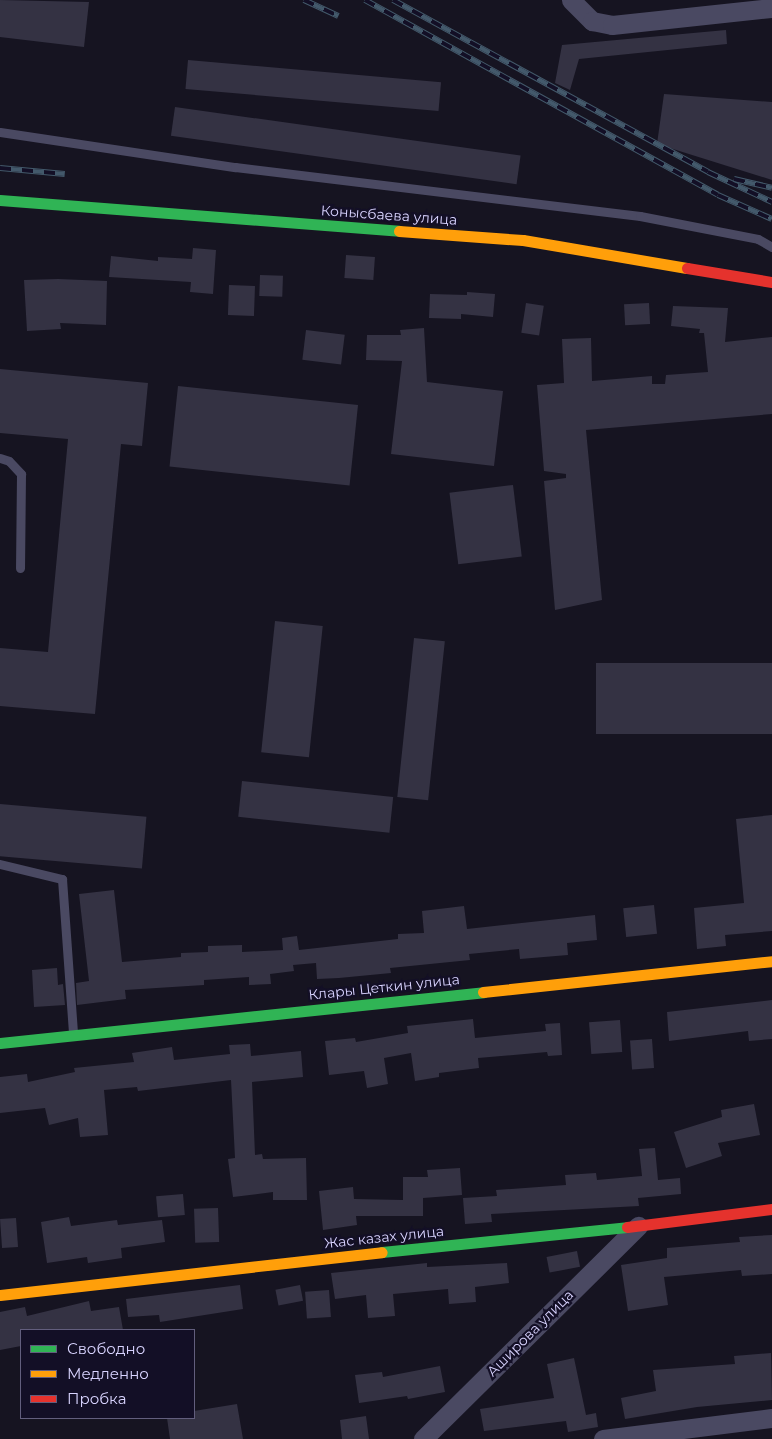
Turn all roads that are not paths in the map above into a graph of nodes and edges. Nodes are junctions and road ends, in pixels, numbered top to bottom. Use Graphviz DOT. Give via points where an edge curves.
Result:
graph roads {
  1 [pos="571,0"];
  2 [pos="772,8"];
  3 [pos="0,132"];
  4 [pos="0,200"];
  5 [pos="772,247"];
  6 [pos="772,282"];
  7 [pos="0,458"];
  8 [pos="20,568"];
  9 [pos="0,864"];
  10 [pos="772,961"];
  11 [pos="73,1035"];
  12 [pos="0,1043"];
  13 [pos="772,1209"];
  14 [pos="638,1226"];
  15 [pos="0,1295"];
  16 [pos="772,1418"];
  17 [pos="423,1439"];
  18 [pos="603,1439"];
  1 -- 2 [label="street" via="592,21 612,25"];
  3 -- 5 [label="lane" via="235,167 640,216 758,239"];
  4 -- 6 [label="street, Конысбаева улица" via="524,240"];
  7 -- 8 [label="lane" via="9,461 21,474"];
  9 -- 11 [label="lane" via="62,879"];
  10 -- 11 [label="street, Клары Цеткин улица"];
  11 -- 12 [label="street, Клары Цеткин улица"];
  13 -- 14 [label="street, Жас казах улица"];
  14 -- 15 [label="street, Жас казах улица" via="121,1279"];
  14 -- 17 [label="street, Аширова улица"];
  16 -- 18 [label="street"];
}
